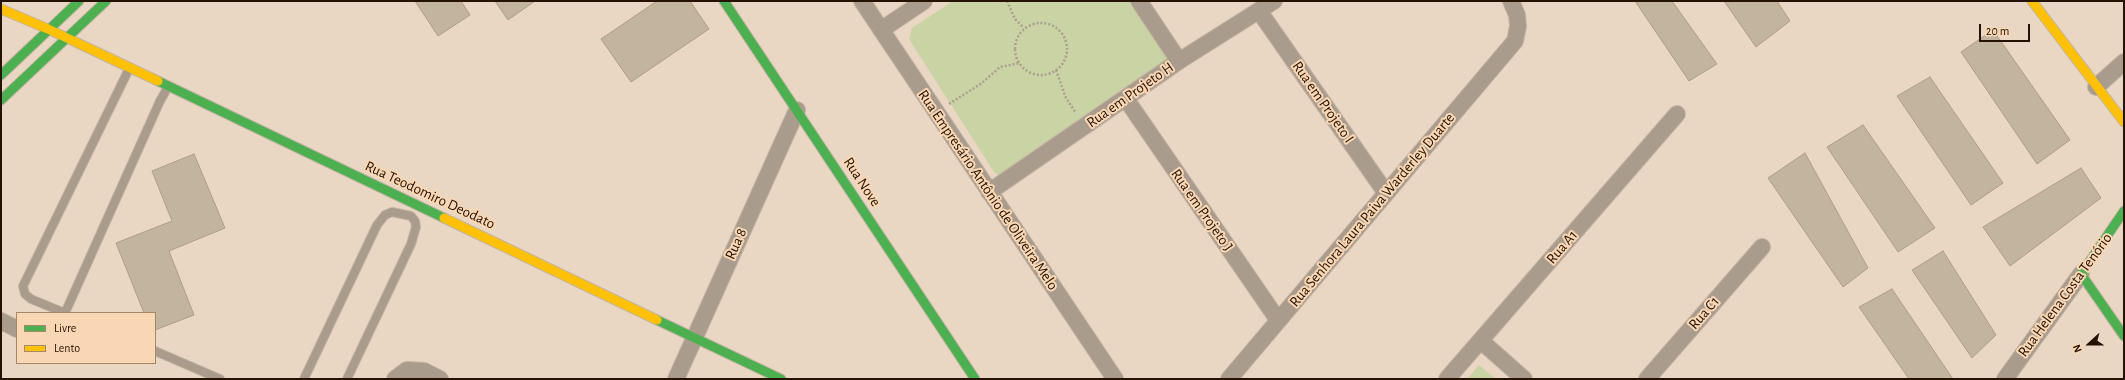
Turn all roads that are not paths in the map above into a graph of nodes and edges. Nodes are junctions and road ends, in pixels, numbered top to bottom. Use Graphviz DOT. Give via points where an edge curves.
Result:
graph roads {
  1 [pos="79,1"];
  2 [pos="106,1"];
  3 [pos="724,1"];
  4 [pos="862,1"];
  5 [pos="924,1"];
  6 [pos="1139,1"];
  7 [pos="1274,1"];
  8 [pos="1511,1"];
  9 [pos="2032,1"];
  10 [pos="1,9"];
  11 [pos="1259,11"];
  12 [pos="48,30"];
  13 [pos="881,30"];
  14 [pos="66,38"];
  15 [pos="1179,61"];
  16 [pos="2124,62"];
  17 [pos="130,68"];
  18 [pos="1,75"];
  19 [pos="168,87"];
  20 [pos="2096,87"];
  21 [pos="1126,99"];
  22 [pos="1,100"];
  23 [pos="797,110"];
  24 [pos="1677,114"];
  25 [pos="2124,122"];
  26 [pos="989,192"];
  27 [pos="1386,193"];
  28 [pos="2124,211"];
  29 [pos="1762,247"];
  30 [pos="2081,274"];
  31 [pos="63,312"];
  32 [pos="65,312"];
  33 [pos="1278,320"];
  34 [pos="1,321"];
  35 [pos="16,328"];
  36 [pos="2124,336"];
  37 [pos="694,337"];
  38 [pos="1481,341"];
  39 [pos="156,351"];
  40 [pos="220,379"];
  41 [pos="304,379"];
  42 [pos="346,379"];
  43 [pos="396,379"];
  44 [pos="440,379"];
  45 [pos="676,379"];
  46 [pos="781,379"];
  47 [pos="975,379"];
  48 [pos="1115,379"];
  49 [pos="1229,379"];
  50 [pos="1447,379"];
  51 [pos="1524,379"];
  52 [pos="1646,379"];
  53 [pos="2005,379"];
  1 -- 12 [label="street"];
  2 -- 14 [label="street"];
  3 -- 23 [label="street, Rua Nove"];
  4 -- 13 [label="street, Rua Empresário Antônio de Oliveira Melo"];
  5 -- 13 [label="street"];
  6 -- 15 [label="street"];
  7 -- 11 [label="street, Rua em Projeto H"];
  8 -- 27 [label="street, Rua Senhora Laura Paiva Warderley Duarte" via="1517,14 1515,41"];
  9 -- 20 [label="street"];
  10 -- 12 [label="street, Rua Teodomiro Deodato"];
  11 -- 15 [label="street, Rua em Projeto H"];
  11 -- 27 [label="street, Rua em Projeto I"];
  12 -- 14 [label="street, Rua Teodomiro Deodato"];
  12 -- 18 [label="street"];
  13 -- 26 [label="street, Rua Empresário Antônio de Oliveira Melo"];
  14 -- 17 [label="street, Rua Teodomiro Deodato"];
  14 -- 22 [label="street"];
  15 -- 21 [label="street, Rua em Projeto H"];
  16 -- 20 [label="street"];
  17 -- 19 [label="street, Rua Teodomiro Deodato"];
  17 -- 31 [label="lane" via="23,286 24,294 31,299"];
  19 -- 32 [label="lane"];
  19 -- 37 [label="street, Rua Teodomiro Deodato"];
  20 -- 25 [label="street"];
  21 -- 26 [label="street, Rua em Projeto H"];
  21 -- 33 [label="street, Rua em Projeto J"];
  23 -- 37 [label="street, Rua 8"];
  23 -- 47 [label="street, Rua Nove"];
  24 -- 38 [label="street, Rua A1"];
  26 -- 48 [label="street, Rua Empresário Antônio de Oliveira Melo"];
  27 -- 33 [label="street, Rua Senhora Laura Paiva Warderley Duarte"];
  28 -- 30 [label="street, Rua Helena Costa Tenório"];
  29 -- 52 [label="street, Rua C1"];
  30 -- 36 [label="street"];
  30 -- 53 [label="street, Rua Helena Costa Tenório"];
  33 -- 49 [label="street, Rua Senhora Laura Paiva Warderley Duarte"];
  34 -- 35 [label="street"];
  37 -- 45 [label="street, Rua 8"];
  37 -- 46 [label="street, Rua Teodomiro Deodato"];
  38 -- 50 [label="street, Rua A1"];
  38 -- 51 [label="street"];
  39 -- 40 [label="lane"];
  41 -- 42 [label="lane" via="377,225 385,215 392,212 411,216 416,227 411,244"];
  43 -- 44 [label="street" via="407,370 424,371"];
}
